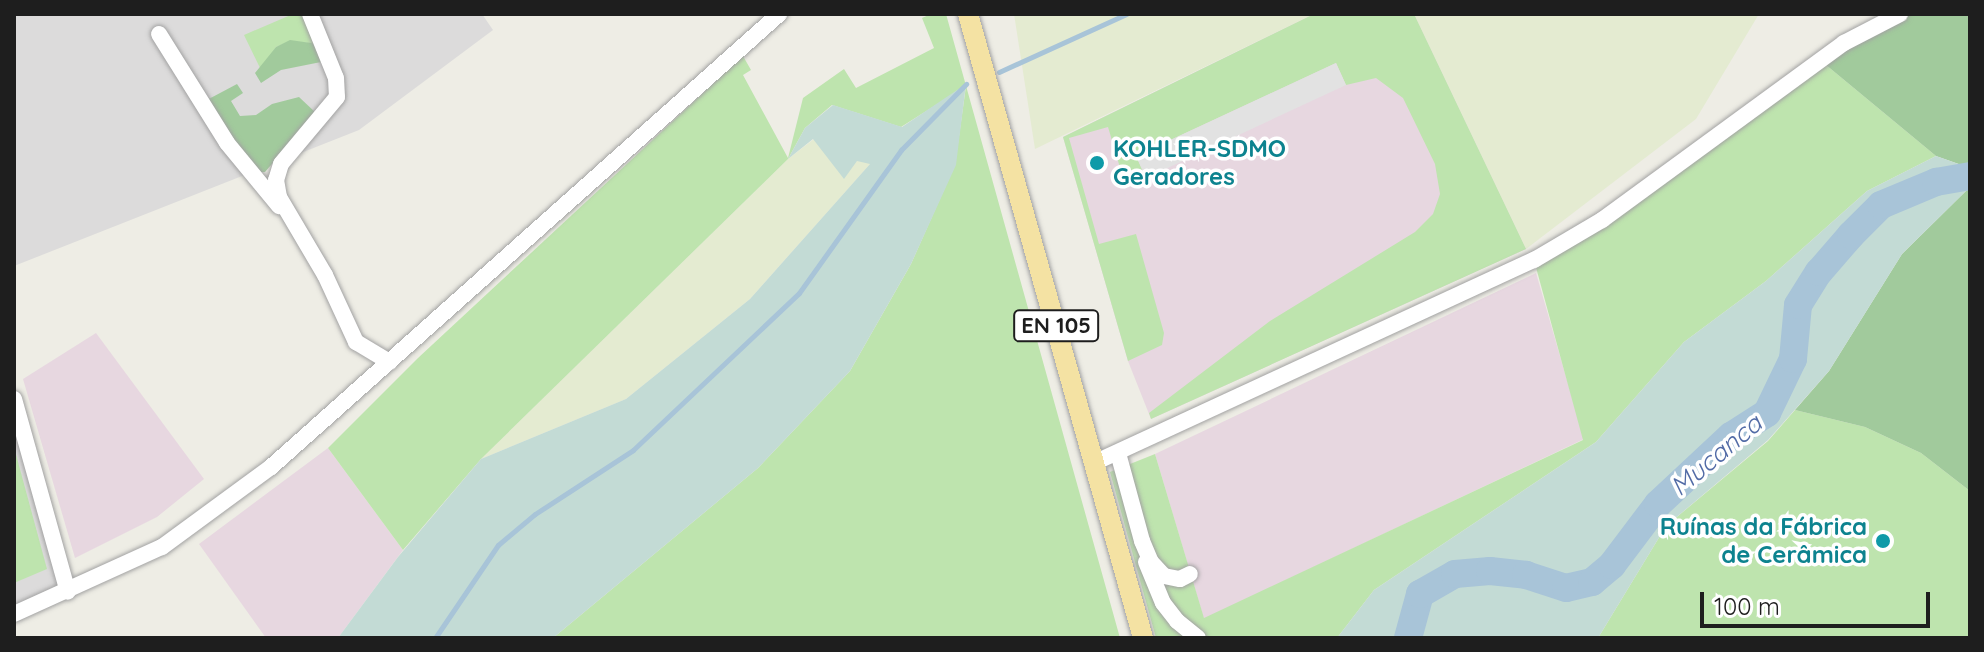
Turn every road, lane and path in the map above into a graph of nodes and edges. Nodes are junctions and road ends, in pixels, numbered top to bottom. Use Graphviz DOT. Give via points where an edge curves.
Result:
graph roads {
  1 [pos="310,14"];
  2 [pos="779,14"];
  3 [pos="968,14"];
  4 [pos="1900,14"];
  5 [pos="159,34"];
  6 [pos="290,218"];
  7 [pos="389,362"];
  8 [pos="14,399"];
  9 [pos="1118,453"];
  10 [pos="1094,463"];
  11 [pos="1142,541"];
  12 [pos="1190,574"];
  13 [pos="68,592"];
  14 [pos="14,614"];
  15 [pos="1143,638"];
  16 [pos="1198,638"];
  1 -- 6 [label="street" via="338,88 325,115 281,164 276,180"];
  2 -- 7 [label="street"];
  3 -- 10 [label="main road, EN 105"];
  4 -- 9 [label="street" via="1844,43 1602,220 1534,260"];
  5 -- 6 [label="street" via="227,143"];
  6 -- 7 [label="street" via="325,275 356,342"];
  7 -- 13 [label="street" via="271,467 162,547"];
  8 -- 13 [label="street"];
  9 -- 10 [label="street"];
  9 -- 11 [label="street"];
  10 -- 15 [label="main road, EN 105"];
  11 -- 12 [label="street" via="1164,576 1180,579"];
  11 -- 16 [label="street" via="1163,603"];
  13 -- 14 [label="street"];
}
